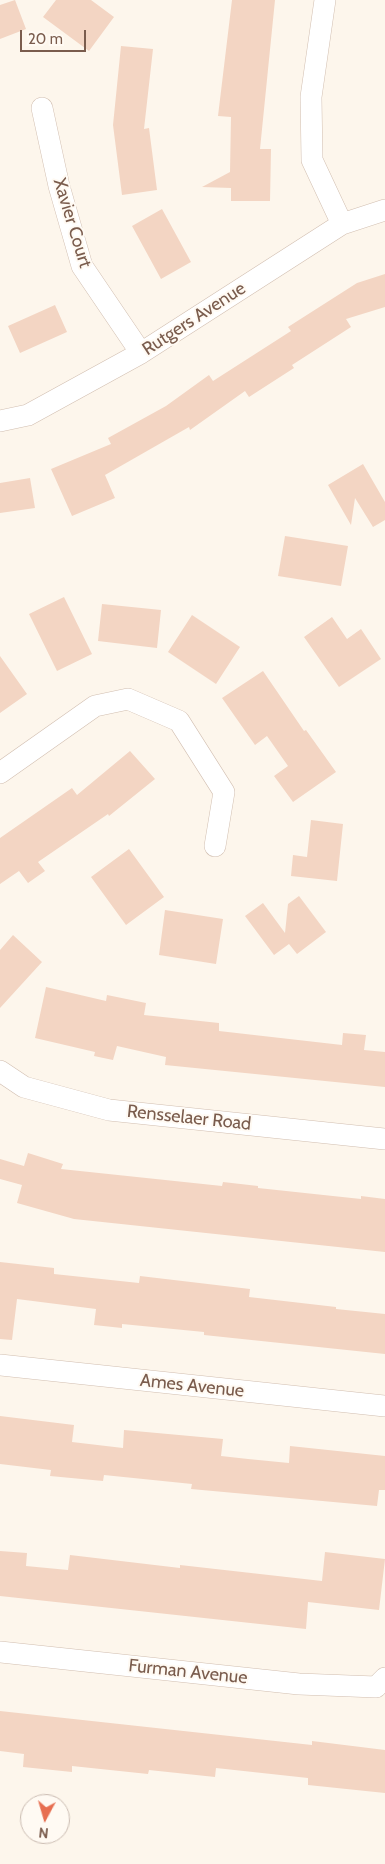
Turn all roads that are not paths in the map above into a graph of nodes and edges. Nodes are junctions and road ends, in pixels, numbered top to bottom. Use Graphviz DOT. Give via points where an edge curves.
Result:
graph roads {
  1 [pos="325,0"];
  2 [pos="42,108"];
  3 [pos="385,210"];
  4 [pos="342,224"];
  5 [pos="141,353"];
  6 [pos="0,421"];
  7 [pos="0,773"];
  8 [pos="215,846"];
  9 [pos="0,1071"];
  10 [pos="385,1138"];
  11 [pos="0,1365"];
  12 [pos="385,1406"];
  13 [pos="0,1652"];
  14 [pos="380,1682"];
  1 -- 4 [label="street" via="311,98 312,160"];
  2 -- 5 [label="street, Xavier Court" via="59,186 82,266"];
  3 -- 4 [label="street, Rutgers Avenue"];
  4 -- 5 [label="street, Rutgers Avenue"];
  5 -- 6 [label="street, Rutgers Avenue" via="28,415"];
  7 -- 8 [label="street" via="95,706 128,699 178,721 224,792"];
  9 -- 10 [label="street, Rensselaer Road" via="24,1087 109,1110"];
  11 -- 12 [label="street, Ames Avenue"];
  13 -- 14 [label="street, Furman Avenue" via="299,1684"];
}
